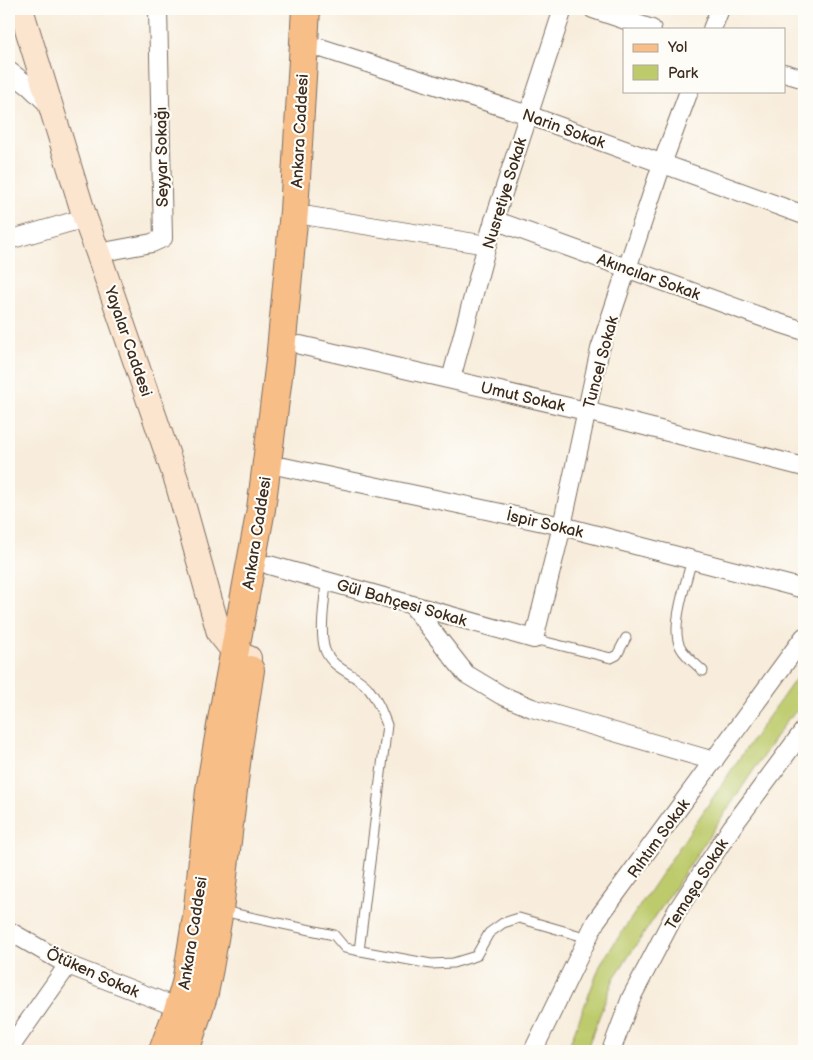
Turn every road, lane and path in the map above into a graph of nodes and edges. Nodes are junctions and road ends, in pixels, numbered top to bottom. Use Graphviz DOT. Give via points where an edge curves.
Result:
graph roads {
  1 [pos="21,9"];
  2 [pos="158,9"];
  3 [pos="306,9"];
  4 [pos="324,9"];
  5 [pos="563,9"];
  6 [pos="593,9"];
  7 [pos="720,9"];
  8 [pos="649,28"];
  9 [pos="712,28"];
  10 [pos="321,48"];
  11 [pos="9,71"];
  12 [pos="786,74"];
  13 [pos="804,79"];
  14 [pos="689,92"];
  15 [pos="51,107"];
  16 [pos="528,115"];
  17 [pos="662,164"];
  18 [pos="804,215"];
  19 [pos="309,216"];
  20 [pos="85,218"];
  21 [pos="494,220"];
  22 [pos="9,240"];
  23 [pos="487,245"];
  24 [pos="98,253"];
  25 [pos="628,269"];
  26 [pos="804,331"];
  27 [pos="300,344"];
  28 [pos="451,379"];
  29 [pos="586,410"];
  30 [pos="284,467"];
  31 [pos="804,467"];
  32 [pos="562,526"];
  33 [pos="692,559"];
  34 [pos="269,565"];
  35 [pos="326,581"];
  36 [pos="804,588"];
  37 [pos="412,605"];
  38 [pos="804,637"];
  39 [pos="626,638"];
  40 [pos="534,639"];
  41 [pos="244,656"];
  42 [pos="703,671"];
  43 [pos="804,730"];
  44 [pos="714,761"];
  45 [pos="219,910"];
  46 [pos="9,931"];
  47 [pos="588,938"];
  48 [pos="359,951"];
  49 [pos="68,965"];
  50 [pos="180,1008"];
  51 [pos="9,1049"];
  52 [pos="163,1051"];
  53 [pos="185,1051"];
  54 [pos="533,1051"];
  55 [pos="612,1051"];
  1 -- 15 [label="street, Yayalar Caddesi"];
  2 -- 24 [label="street, Seyyar Sokağı" via="163,238"];
  3 -- 41 [label="main road, Ankara Caddesi" via="294,211 280,361"];
  4 -- 10 [label="main road, Ankara Caddesi"];
  5 -- 16 [label="street, Nusretiye Sokak"];
  6 -- 8 [label="street"];
  7 -- 9 [label="street"];
  10 -- 16 [label="street, Narin Sokak"];
  10 -- 19 [label="main road, Ankara Caddesi"];
  11 -- 15 [label="street"];
  12 -- 13 [label="street"];
  14 -- 17 [label="street, Tuncel Sokak"];
  15 -- 20 [label="street, Yayalar Caddesi"];
  16 -- 17 [label="street, Narin Sokak"];
  16 -- 21 [label="street, Nusretiye Sokak"];
  17 -- 18 [label="street, Narin Sokak"];
  17 -- 25 [label="street, Tuncel Sokak"];
  19 -- 23 [label="street"];
  19 -- 27 [label="main road, Ankara Caddesi"];
  20 -- 22 [label="street"];
  20 -- 24 [label="street, Yayalar Caddesi"];
  21 -- 23 [label="street, Nusretiye Sokak"];
  21 -- 25 [label="street, Akıncılar Sokak"];
  23 -- 28 [label="street, Nusretiye Sokak"];
  24 -- 41 [label="street, Yayalar Caddesi" via="177,482 218,634"];
  25 -- 26 [label="street, Akıncılar Sokak"];
  25 -- 29 [label="street, Tuncel Sokak" via="600,349"];
  27 -- 28 [label="street, Umut Sokak"];
  27 -- 30 [label="main road, Ankara Caddesi"];
  28 -- 29 [label="street, Umut Sokak"];
  29 -- 31 [label="street, Umut Sokak"];
  29 -- 32 [label="street, Tuncel Sokak"];
  30 -- 32 [label="street, İspir Sokak"];
  30 -- 34 [label="main road, Ankara Caddesi"];
  32 -- 33 [label="street, İspir Sokak"];
  32 -- 40 [label="street, Tuncel Sokak"];
  33 -- 36 [label="street, İspir Sokak"];
  33 -- 42 [label="lane" via="676,634 681,649"];
  34 -- 35 [label="street, Gül Bahçesi Sokak"];
  34 -- 41 [label="main road, Ankara Caddesi"];
  35 -- 37 [label="street, Gül Bahçesi Sokak"];
  35 -- 48 [label="lane" via="322,627 326,650 337,667 367,686 387,725"];
  37 -- 40 [label="street, Gül Bahçesi Sokak"];
  37 -- 44 [label="street" via="466,674 501,695 532,708"];
  38 -- 44 [label="street, Rıhtım Sokak"];
  39 -- 40 [label="lane" via="617,655 611,658"];
  41 -- 45 [label="main road, Ankara Caddesi" via="238,746"];
  41 -- 50 [label="main road, Ankara Caddesi" via="223,714 210,790 197,918"];
  43 -- 55 [label="street, Temaşa Sokak" via="732,828 676,912 631,998"];
  44 -- 47 [label="street, Rıhtım Sokak" via="596,921"];
  45 -- 48 [label="lane" via="334,935 345,948"];
  45 -- 53 [label="main road, Ankara Caddesi" via="204,994"];
  46 -- 49 [label="street, Ötüken Sokak"];
  47 -- 48 [label="lane" via="519,918 503,923 489,933 476,956 453,963 431,964"];
  47 -- 54 [label="street, Rıhtım Sokak"];
  49 -- 50 [label="street, Ötüken Sokak"];
  49 -- 51 [label="street"];
  50 -- 52 [label="main road, Ankara Caddesi"];
}
